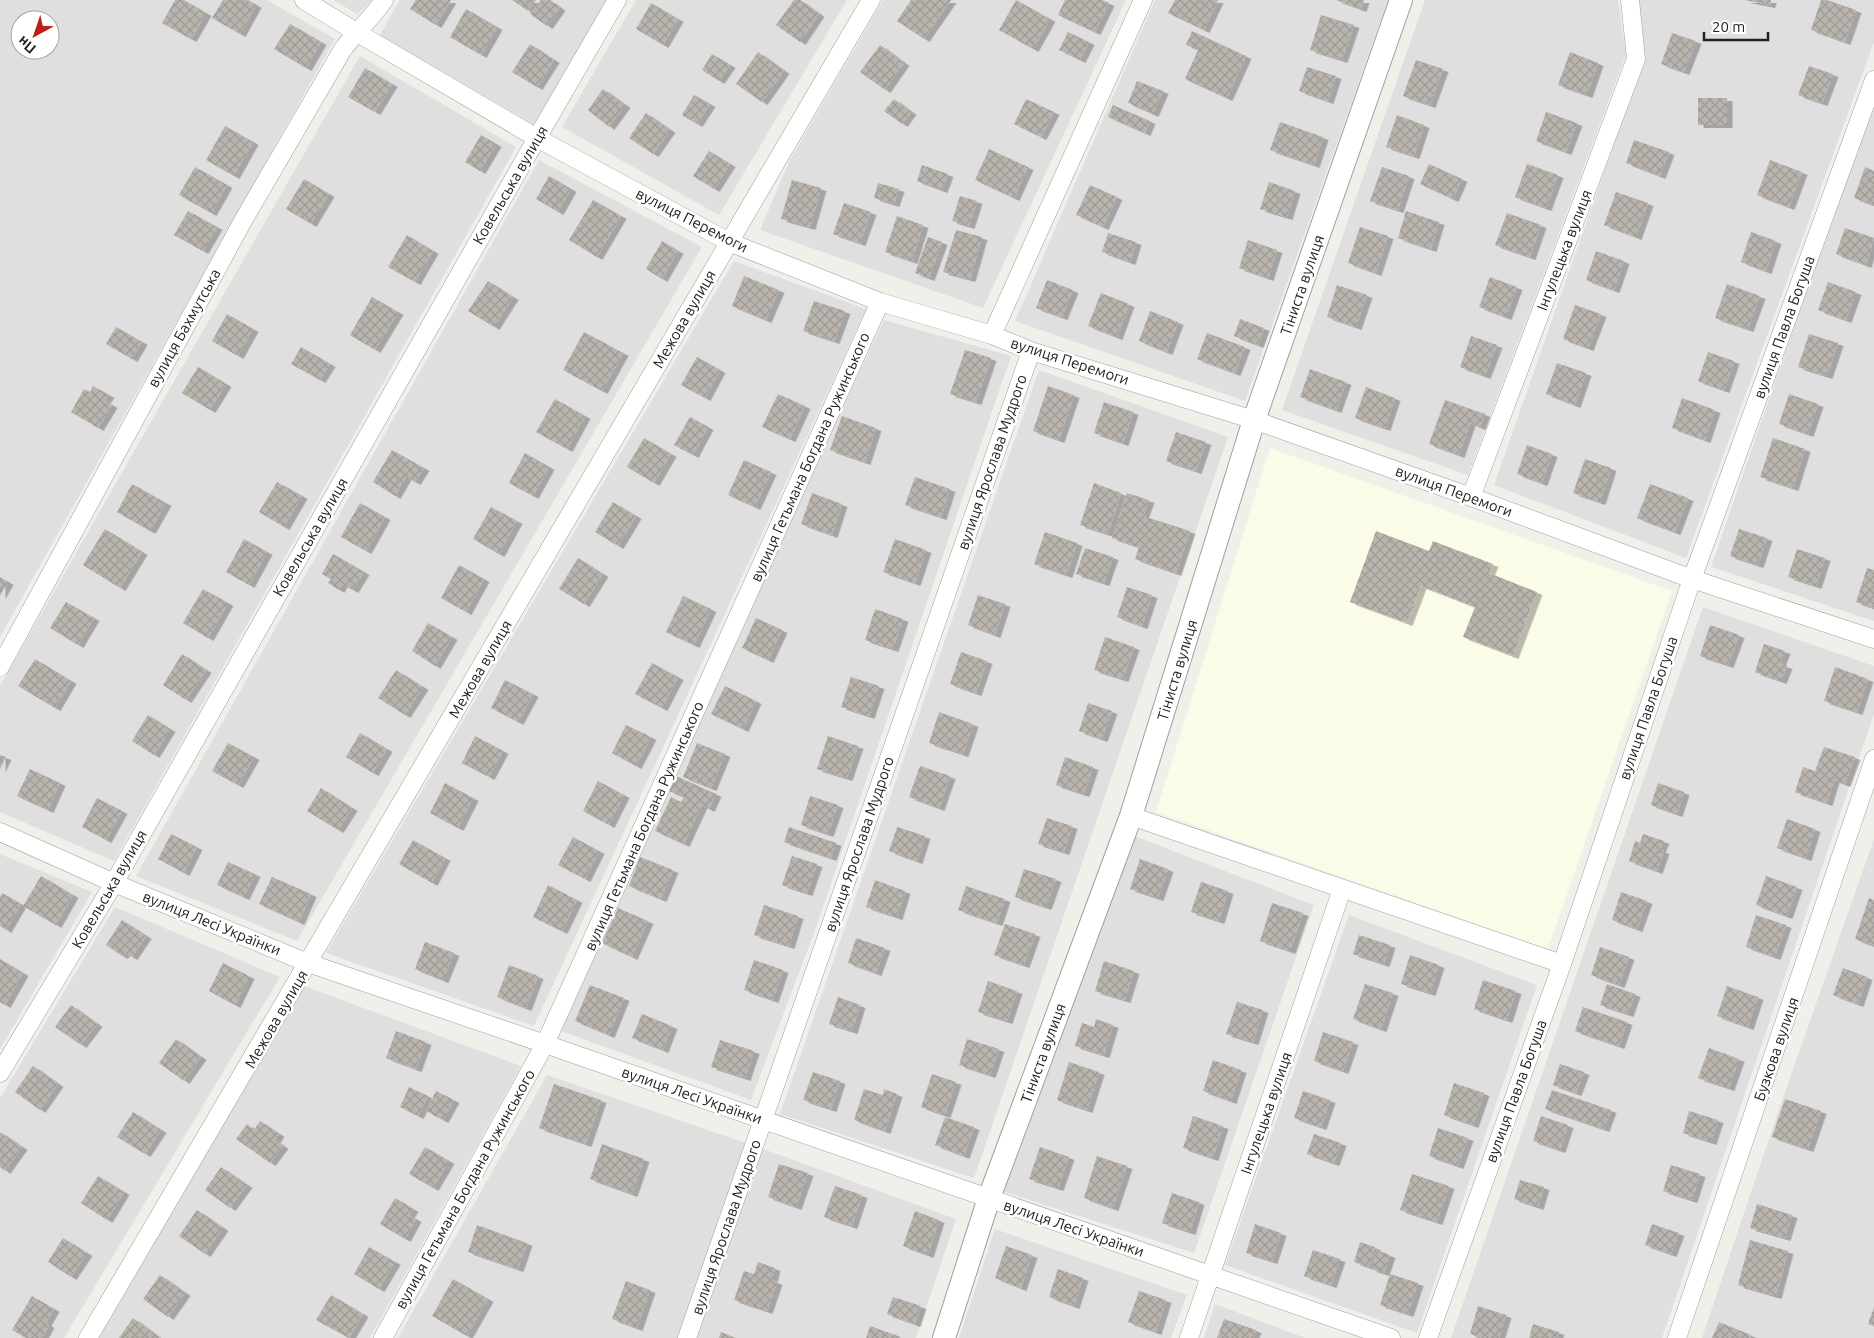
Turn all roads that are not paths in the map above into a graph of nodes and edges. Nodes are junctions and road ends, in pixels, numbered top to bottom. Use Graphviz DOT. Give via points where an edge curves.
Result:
graph roads {
  1 [pos="304,0"];
  2 [pos="384,0"];
  3 [pos="617,0"];
  4 [pos="871,0"];
  5 [pos="1143,0"];
  6 [pos="1401,0"];
  7 [pos="1630,0"];
  8 [pos="356,32"];
  9 [pos="1874,80"];
  10 [pos="537,138"];
  11 [pos="729,242"];
  12 [pos="880,302"];
  13 [pos="992,334"];
  14 [pos="1031,350"];
  15 [pos="1254,420"];
  16 [pos="1471,497"];
  17 [pos="1692,579"];
  18 [pos="1874,639"];
  19 [pos="0,666"];
  20 [pos="1874,759"];
  21 [pos="1131,816"];
  22 [pos="0,832"];
  23 [pos="114,883"];
  24 [pos="1342,889"];
  25 [pos="308,963"];
  26 [pos="1562,964"];
  27 [pos="545,1044"];
  28 [pos="0,1073"];
  29 [pos="764,1120"];
  30 [pos="989,1198"];
  31 [pos="1211,1275"];
  32 [pos="88,1338"];
  33 [pos="383,1338"];
  34 [pos="687,1338"];
  35 [pos="944,1338"];
  36 [pos="1189,1338"];
  37 [pos="1392,1338"];
  38 [pos="1428,1338"];
  39 [pos="1678,1338"];
  1 -- 8 [label="street, вулиця Перемоги"];
  2 -- 8 [label="street, вулиця Бахмутська"];
  3 -- 10 [label="street, Ковельська вулиця"];
  4 -- 11 [label="street, Межова вулиця"];
  5 -- 13 [label="street"];
  6 -- 15 [label="street, Тіниста вулиця"];
  7 -- 16 [label="street, Інгулецька вулиця" via="1636,59"];
  8 -- 10 [label="street, вулиця Перемоги"];
  8 -- 19 [label="street, вулиця Бахмутська" via="343,48 244,219"];
  9 -- 17 [label="street, вулиця Павла Богуша"];
  10 -- 11 [label="street, вулиця Перемоги"];
  10 -- 23 [label="street, Ковельська вулиця"];
  11 -- 12 [label="street, вулиця Перемоги"];
  11 -- 25 [label="street, Межова вулиця"];
  12 -- 13 [label="street, вулиця Перемоги"];
  12 -- 27 [label="street, вулиця Гетьмана Богдана Ружинського"];
  13 -- 14 [label="street, вулиця Перемоги"];
  14 -- 15 [label="street, вулиця Перемоги"];
  14 -- 29 [label="street, вулиця Ярослава Мудрого"];
  15 -- 16 [label="street, вулиця Перемоги"];
  15 -- 21 [label="street, Тіниста вулиця"];
  16 -- 17 [label="street, вулиця Перемоги"];
  17 -- 18 [label="street, вулиця Перемоги"];
  17 -- 26 [label="street, вулиця Павла Богуша"];
  20 -- 39 [label="street, Бузкова вулиця"];
  21 -- 24 [label="street"];
  21 -- 30 [label="street, Тіниста вулиця"];
  22 -- 23 [label="street, вулиця Лесі Українки"];
  23 -- 25 [label="street, вулиця Лесі Українки"];
  23 -- 28 [label="street, Ковельська вулиця"];
  24 -- 26 [label="street"];
  24 -- 31 [label="street, Інгулецька вулиця"];
  25 -- 27 [label="street, вулиця Лесі Українки"];
  25 -- 32 [label="street, Межова вулиця"];
  26 -- 38 [label="street, вулиця Павла Богуша"];
  27 -- 29 [label="street, вулиця Лесі Українки"];
  27 -- 33 [label="street, вулиця Гетьмана Богдана Ружинського"];
  29 -- 30 [label="street, вулиця Лесі Українки"];
  29 -- 34 [label="street, вулиця Ярослава Мудрого"];
  30 -- 31 [label="street, вулиця Лесі Українки"];
  30 -- 35 [label="street, Тіниста вулиця"];
  31 -- 36 [label="street, Інгулецька вулиця"];
  31 -- 37 [label="street, вулиця Лесі Українки"];
}
